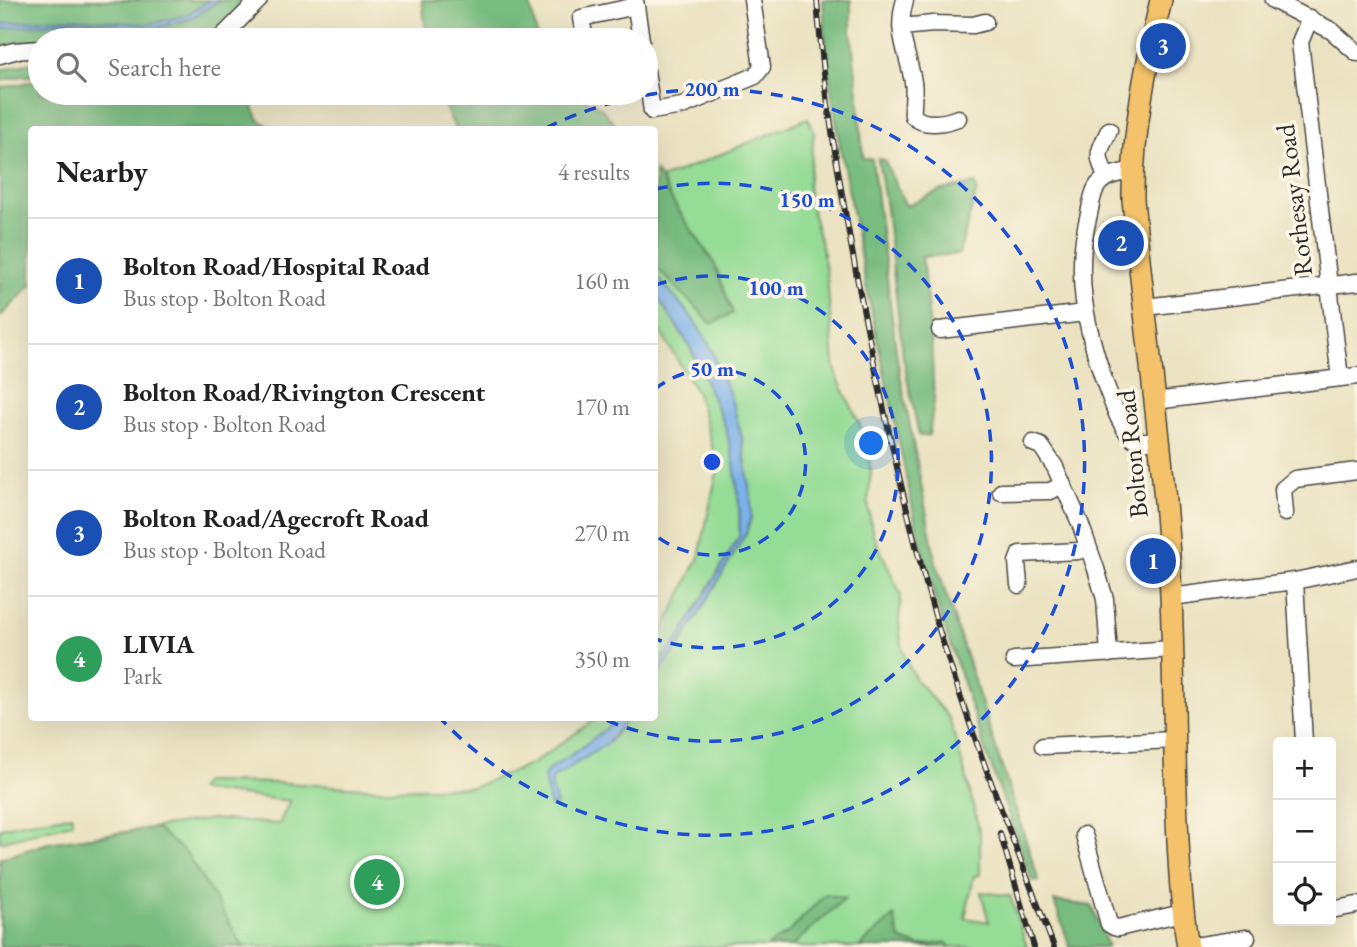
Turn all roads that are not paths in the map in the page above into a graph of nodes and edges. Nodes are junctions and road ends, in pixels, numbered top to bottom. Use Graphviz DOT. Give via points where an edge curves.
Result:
graph roads {
  1 [pos="259,0"];
  2 [pos="752,0"];
  3 [pos="905,0"];
  4 [pos="1161,0"];
  5 [pos="1273,0"];
  6 [pos="635,3"];
  7 [pos="1310,18"];
  8 [pos="901,27"];
  9 [pos="231,28"];
  10 [pos="583,28"];
  11 [pos="639,28"];
  12 [pos="979,29"];
  13 [pos="28,50"];
  14 [pos="1357,53"];
  15 [pos="0,55"];
  16 [pos="651,105"];
  17 [pos="958,118"];
  18 [pos="1109,130"];
  19 [pos="1133,170"];
  20 [pos="1106,177"];
  21 [pos="1357,282"];
  22 [pos="1329,285"];
  23 [pos="1145,307"];
  24 [pos="1085,313"];
  25 [pos="940,330"];
  26 [pos="1349,377"];
  27 [pos="1155,401"];
  28 [pos="1159,440"];
  29 [pos="1033,443"];
  30 [pos="1357,471"];
  31 [pos="1063,485"];
  32 [pos="1001,492"];
  33 [pos="1284,513"];
  34 [pos="1088,548"];
  35 [pos="1357,568"];
  36 [pos="1295,581"];
  37 [pos="1019,585"];
  38 [pos="1171,597"];
  39 [pos="1172,649"];
  40 [pos="1109,654"];
  41 [pos="1014,660"];
  42 [pos="1304,737"];
  43 [pos="1174,740"];
  44 [pos="1044,746"];
  45 [pos="1084,835"];
  46 [pos="1357,905"];
  47 [pos="1336,909"];
  48 [pos="1182,912"];
  49 [pos="1247,938"];
  50 [pos="1188,947"];
  1 -- 9 [label="street"];
  2 -- 16 [label="street" via="762,67 755,76 682,106 652,111"];
  3 -- 8 [label="street"];
  4 -- 19 [label="main road, Bolton Road" via="1141,94"];
  5 -- 7 [label="street"];
  6 -- 10 [label="street" via="581,18"];
  6 -- 11 [label="street"];
  7 -- 14 [label="street"];
  7 -- 22 [label="street, Rothesay Road" via="1300,42"];
  8 -- 12 [label="street" via="933,23"];
  8 -- 17 [label="street" via="914,84 913,116 938,123"];
  13 -- 15 [label="street"];
  18 -- 20 [label="street" via="1099,155"];
  19 -- 20 [label="street"];
  19 -- 23 [label="main road, Bolton Road"];
  20 -- 24 [label="street" via="1096,187 1085,229"];
  21 -- 22 [label="street"];
  22 -- 23 [label="street"];
  22 -- 26 [label="street, Rothesay Road"];
  23 -- 27 [label="main road, Bolton Road"];
  24 -- 25 [label="street"];
  24 -- 28 [label="street" via="1114,409 1133,438"];
  26 -- 27 [label="street"];
  27 -- 28 [label="main road, Bolton Road"];
  28 -- 38 [label="main road, Bolton Road"];
  29 -- 31 [label="street" via="1041,446"];
  30 -- 33 [label="street" via="1295,479 1283,489"];
  31 -- 32 [label="street" via="1050,491"];
  31 -- 34 [label="street"];
  34 -- 37 [label="street" via="1020,554"];
  34 -- 40 [label="street" via="1105,599"];
  35 -- 36 [label="street"];
  36 -- 38 [label="street"];
  36 -- 42 [label="street"];
  38 -- 39 [label="main road, Bolton Road"];
  39 -- 40 [label="street"];
  39 -- 43 [label="main road, Bolton Road"];
  40 -- 41 [label="street"];
  43 -- 44 [label="street"];
  43 -- 48 [label="main road, Bolton Road"];
  45 -- 48 [label="street" via="1109,924 1114,928"];
  46 -- 47 [label="street"];
  48 -- 50 [label="main road, Bolton Road"];
  49 -- 50 [label="street"];
}
